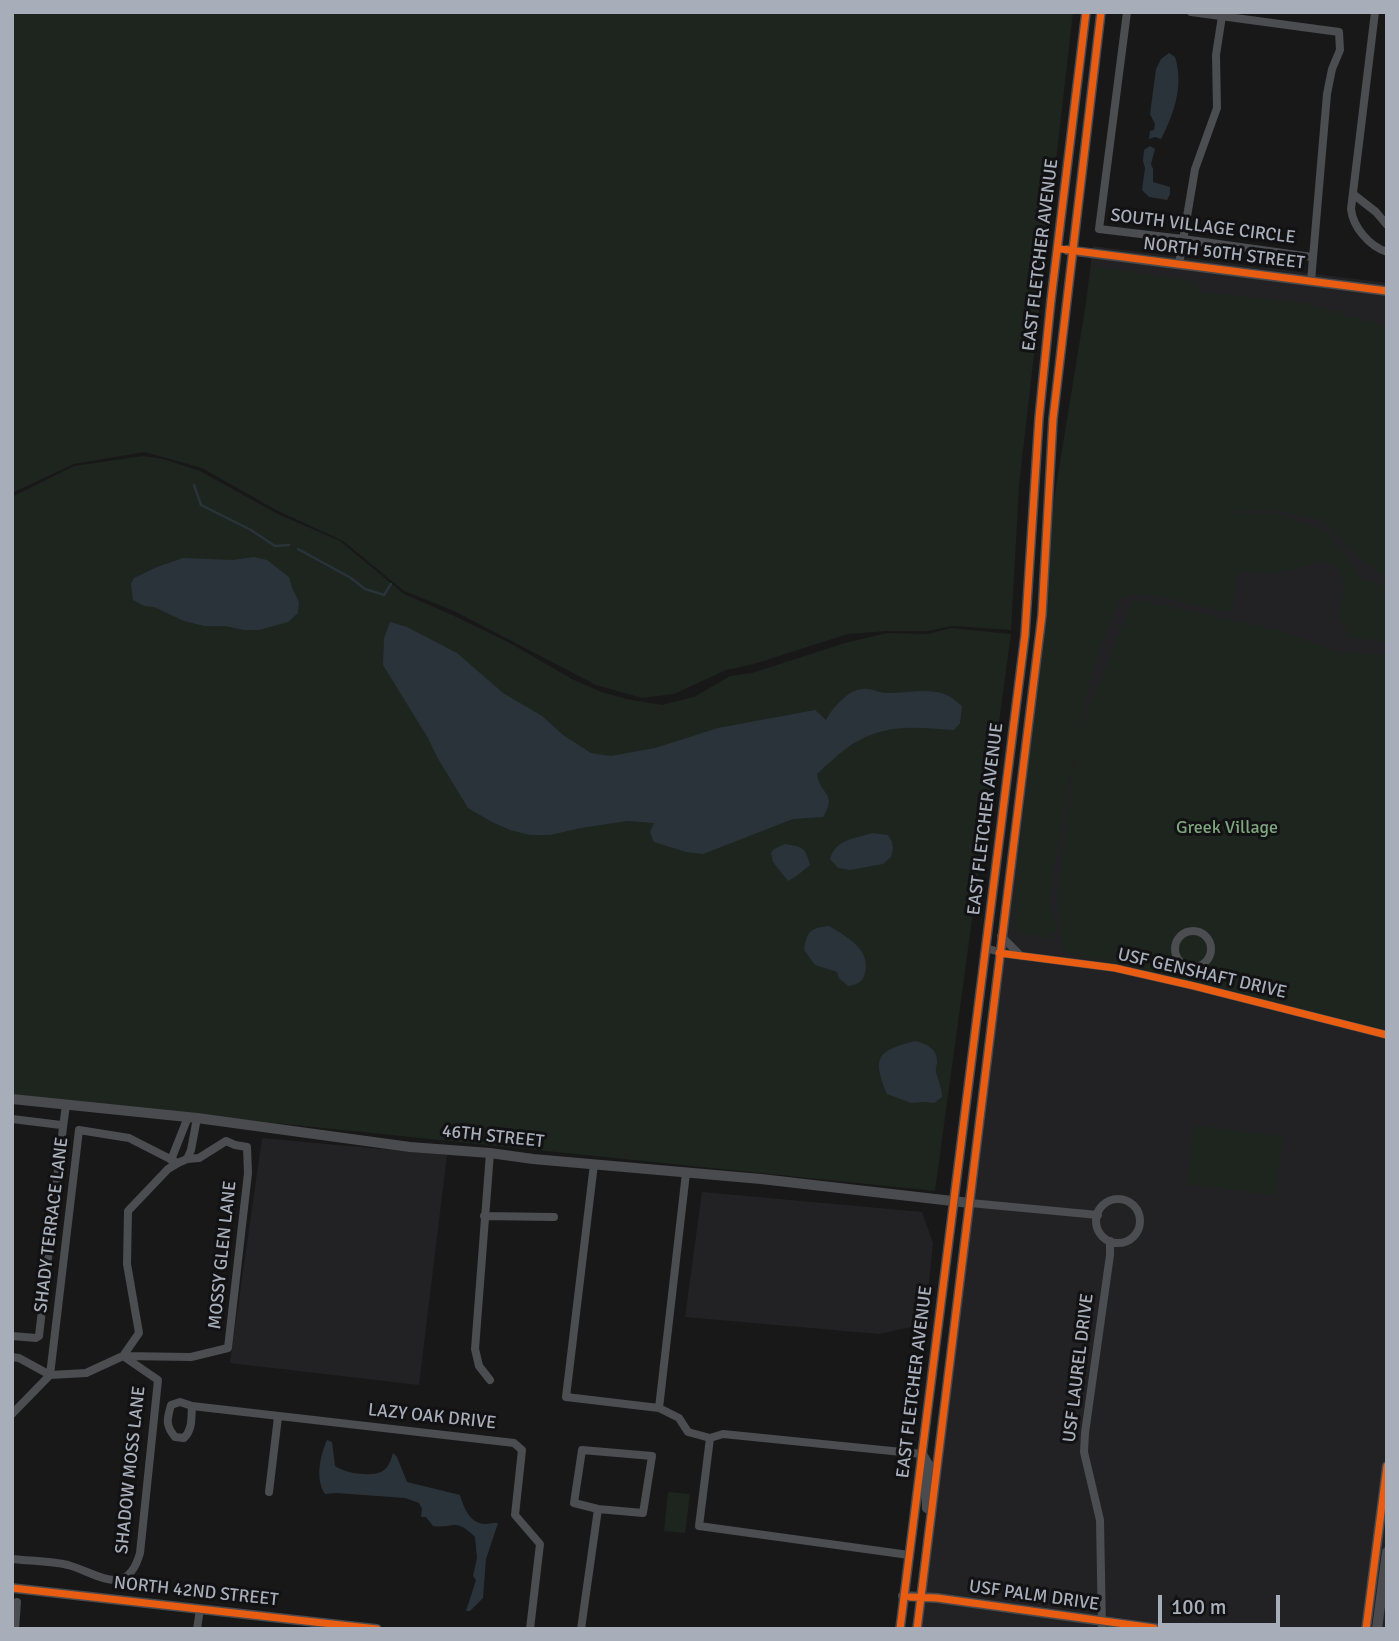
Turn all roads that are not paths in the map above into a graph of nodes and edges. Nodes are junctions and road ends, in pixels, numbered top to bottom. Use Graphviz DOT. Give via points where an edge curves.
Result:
graph roads {
  1 [pos="1086,12"];
  2 [pos="1101,12"];
  3 [pos="1127,12"];
  4 [pos="1191,12"];
  5 [pos="1375,12"];
  6 [pos="1222,16"];
  7 [pos="1353,194"];
  8 [pos="1387,225"];
  9 [pos="1183,239"];
  10 [pos="1057,249"];
  11 [pos="1073,251"];
  12 [pos="1387,252"];
  13 [pos="1312,257"];
  14 [pos="1179,264"];
  15 [pos="1311,281"];
  16 [pos="1387,290"];
  17 [pos="1001,936"];
  18 [pos="985,948"];
  19 [pos="1003,954"];
  20 [pos="1021,956"];
  21 [pos="1190,967"];
  22 [pos="1187,984"];
  23 [pos="1387,1035"];
  24 [pos="12,1099"];
  25 [pos="66,1105"];
  26 [pos="193,1118"];
  27 [pos="12,1119"];
  28 [pos="63,1127"];
  29 [pos="490,1153"];
  30 [pos="187,1159"];
  31 [pos="172,1160"];
  32 [pos="594,1164"];
  33 [pos="686,1172"];
  34 [pos="953,1201"];
  35 [pos="970,1203"];
  36 [pos="1098,1215"];
  37 [pos="484,1216"];
  38 [pos="554,1217"];
  39 [pos="1110,1241"];
  40 [pos="12,1336"];
  41 [pos="123,1356"];
  42 [pos="12,1357"];
  43 [pos="50,1375"];
  44 [pos="490,1380"];
  45 [pos="192,1406"];
  46 [pos="659,1408"];
  47 [pos="12,1414"];
  48 [pos="278,1417"];
  49 [pos="710,1438"];
  50 [pos="922,1454"];
  51 [pos="1387,1466"];
  52 [pos="270,1492"];
  53 [pos="598,1509"];
  54 [pos="930,1528"];
  55 [pos="1387,1552"];
  56 [pos="909,1555"];
  57 [pos="12,1559"];
  58 [pos="1385,1574"];
  59 [pos="12,1588"];
  60 [pos="903,1596"];
  61 [pos="921,1598"];
  62 [pos="18,1602"];
  63 [pos="200,1609"];
  64 [pos="1102,1625"];
  65 [pos="197,1627"];
  66 [pos="338,1627"];
  67 [pos="15,1629"];
  68 [pos="377,1629"];
  69 [pos="530,1629"];
  70 [pos="581,1629"];
  71 [pos="900,1629"];
  72 [pos="917,1629"];
  73 [pos="1160,1629"];
  74 [pos="1366,1629"];
  75 [pos="1377,1629"];
  1 -- 10 [label="main road, EAST FLETCHER AVENUE"];
  2 -- 11 [label="main road, EAST FLETCHER AVENUE"];
  3 -- 9 [label="street, SOUTH VILLAGE CIRCLE" via="1099,229"];
  4 -- 6 [label="street, SOUTH VILLAGE CIRCLE"];
  5 -- 7 [label="street"];
  6 -- 9 [label="street" via="1216,55 1217,108 1195,169"];
  6 -- 13 [label="street, SOUTH VILLAGE CIRCLE" via="1339,32 1340,50 1326,94"];
  7 -- 8 [label="street"];
  7 -- 12 [label="street" via="1352,217 1357,228"];
  9 -- 13 [label="street, SOUTH VILLAGE CIRCLE"];
  9 -- 14 [label="street"];
  10 -- 11 [label="main road, NORTH 50TH STREET"];
  10 -- 18 [label="main road, EAST FLETCHER AVENUE" via="1038,418 1025,635"];
  11 -- 14 [label="main road, NORTH 50TH STREET"];
  11 -- 17 [label="main road, EAST FLETCHER AVENUE" via="1053,419 1042,615"];
  13 -- 15 [label="street, SOUTH VILLAGE CIRCLE"];
  14 -- 15 [label="main road, NORTH 50TH STREET"];
  15 -- 16 [label="main road, NORTH 50TH STREET"];
  17 -- 19 [label="main road, EAST FLETCHER AVENUE"];
  17 -- 20 [label="street"];
  18 -- 19 [label="street, USF GENSHAFT DRIVE"];
  18 -- 34 [label="main road, EAST FLETCHER AVENUE"];
  19 -- 20 [label="street, USF GENSHAFT DRIVE"];
  19 -- 35 [label="main road, EAST FLETCHER AVENUE"];
  20 -- 22 [label="street, USF GENSHAFT DRIVE" via="1115,968"];
  21 -- 21 [label="street" via="1204,964 1210,956 1208,940 1201,933 1182,936 1176,946 1178,958"];
  21 -- 22 [label="street"];
  22 -- 23 [label="street, USF GENSHAFT DRIVE"];
  24 -- 25 [label="main road, 46TH STREET"];
  25 -- 26 [label="main road, 46TH STREET"];
  25 -- 28 [label="street"];
  26 -- 29 [label="main road, 46TH STREET"];
  26 -- 30 [label="street"];
  26 -- 31 [label="street"];
  27 -- 28 [label="street"];
  28 -- 40 [label="street" via="39,1336"];
  29 -- 32 [label="main road, 46TH STREET"];
  29 -- 37 [label="street"];
  30 -- 31 [label="street, MOSSY GLEN LANE"];
  30 -- 41 [label="street, MOSSY GLEN LANE" via="199,1158 226,1141 247,1147 228,1348 191,1357"];
  31 -- 41 [label="street" via="128,1211 127,1264 139,1333"];
  31 -- 43 [label="street, SHADY TERRACE LANE" via="129,1138 79,1130"];
  32 -- 33 [label="main road, 46TH STREET"];
  32 -- 46 [label="street" via="566,1397"];
  33 -- 34 [label="main road, 46TH STREET"];
  33 -- 46 [label="street"];
  34 -- 35 [label="main road, 46TH STREET"];
  34 -- 50 [label="main road, EAST FLETCHER AVENUE"];
  35 -- 36 [label="street"];
  35 -- 54 [label="main road, EAST FLETCHER AVENUE"];
  36 -- 39 [label="street, USF LAUREL DRIVE" via="1098,1229"];
  36 -- 39 [label="street" via="1105,1203 1118,1199 1132,1203 1139,1215 1139,1228 1130,1240"];
  37 -- 38 [label="street"];
  37 -- 44 [label="street" via="475,1349"];
  39 -- 64 [label="street, USF LAUREL DRIVE" via="1084,1452 1100,1520"];
  41 -- 43 [label="street" via="86,1373"];
  41 -- 57 [label="street, SHADOW MOSS LANE" via="158,1380 136,1567 126,1578 113,1580 65,1564"];
  42 -- 43 [label="street"];
  43 -- 47 [label="street"];
  45 -- 45 [label="street" via="189,1433 175,1437 167,1419 171,1405"];
  45 -- 48 [label="street, LAZY OAK DRIVE"];
  46 -- 49 [label="street" via="679,1418 688,1432"];
  48 -- 52 [label="street"];
  48 -- 69 [label="street, LAZY OAK DRIVE" via="514,1443 522,1450 515,1515 540,1544"];
  49 -- 50 [label="street" via="723,1434"];
  49 -- 56 [label="street" via="699,1526"];
  50 -- 54 [label="main road" via="929,1466"];
  50 -- 56 [label="main road, EAST FLETCHER AVENUE"];
  51 -- 74 [label="main road"];
  53 -- 53 [label="street" via="643,1513 652,1456 582,1450 574,1503"];
  53 -- 70 [label="street"];
  54 -- 61 [label="main road, EAST FLETCHER AVENUE"];
  55 -- 58 [label="main road"];
  56 -- 60 [label="main road, EAST FLETCHER AVENUE"];
  58 -- 75 [label="main road"];
  59 -- 63 [label="main road, NORTH 42ND STREET"];
  60 -- 61 [label="main road, USF PALM DRIVE"];
  60 -- 71 [label="main road, EAST FLETCHER AVENUE"];
  61 -- 64 [label="main road, USF PALM DRIVE"];
  61 -- 72 [label="main road, EAST FLETCHER AVENUE"];
  62 -- 67 [label="street"];
  63 -- 65 [label="street"];
  63 -- 66 [label="main road, NORTH 42ND STREET"];
  64 -- 73 [label="main road, USF PALM DRIVE"];
  66 -- 68 [label="main road, NORTH 42ND STREET"];
}
